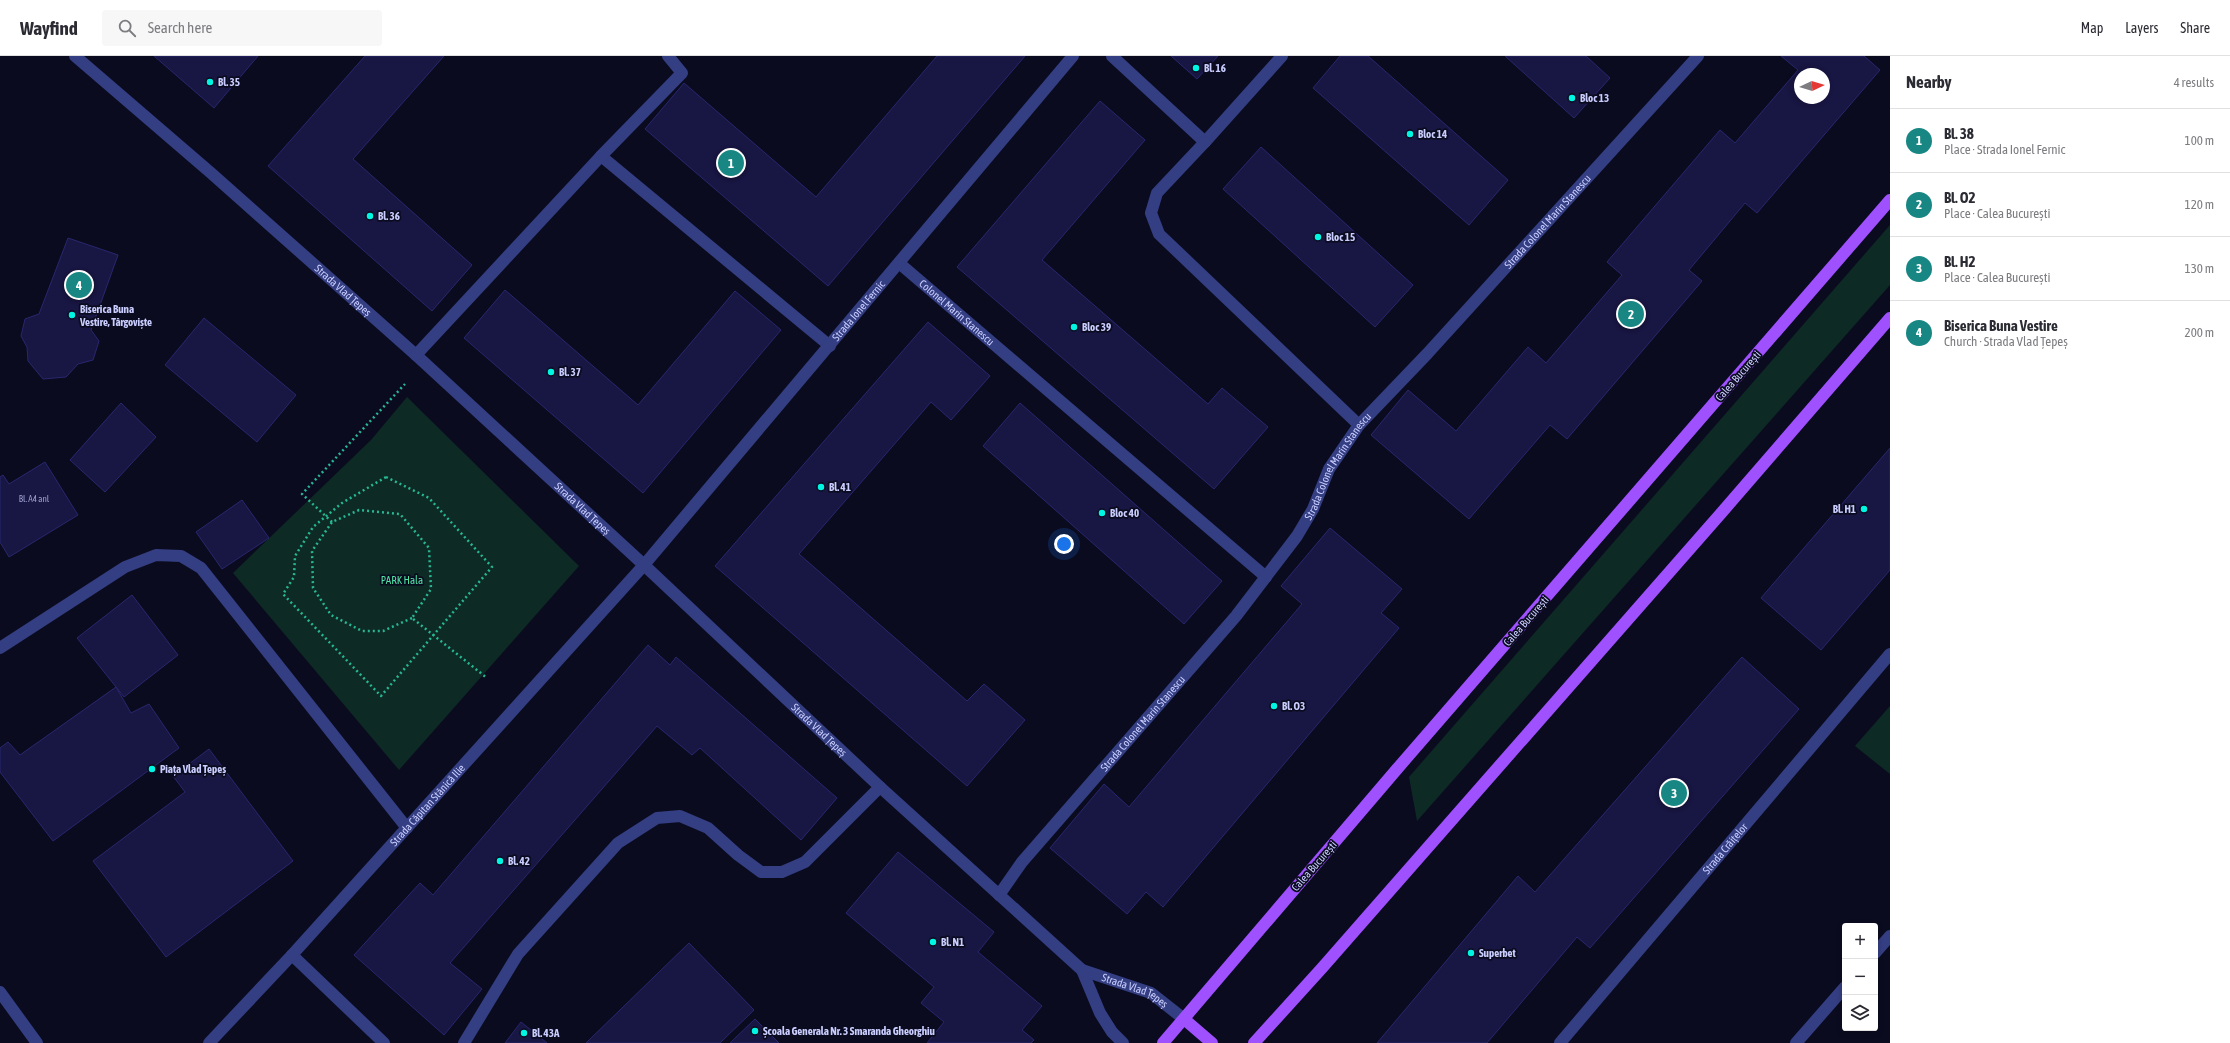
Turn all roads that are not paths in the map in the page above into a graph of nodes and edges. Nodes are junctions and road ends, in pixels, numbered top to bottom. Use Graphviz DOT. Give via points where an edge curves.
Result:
graph roads {
  1 [pos="75,56"];
  2 [pos="668,56"];
  3 [pos="1074,56"];
  4 [pos="1112,56"];
  5 [pos="1282,56"];
  6 [pos="1698,56"];
  7 [pos="1205,142"];
  8 [pos="601,156"];
  9 [pos="1890,200"];
  10 [pos="899,263"];
  11 [pos="1890,318"];
  12 [pos="830,346"];
  13 [pos="416,355"];
  14 [pos="1359,426"];
  15 [pos="644,565"];
  16 [pos="1266,577"];
  17 [pos="0,648"];
  18 [pos="1890,654"];
  19 [pos="880,787"];
  20 [pos="407,828"];
  21 [pos="1000,895"];
  22 [pos="1890,936"];
  23 [pos="1878,950"];
  24 [pos="292,955"];
  25 [pos="1082,970"];
  26 [pos="1842,990"];
  27 [pos="0,992"];
  28 [pos="1184,1019"];
  29 [pos="37,1043"];
  30 [pos="209,1043"];
  31 [pos="384,1043"];
  32 [pos="464,1043"];
  33 [pos="1123,1043"];
  34 [pos="1163,1043"];
  35 [pos="1212,1043"];
  36 [pos="1254,1043"];
  37 [pos="1560,1043"];
  38 [pos="1796,1043"];
  1 -- 13 [label="street, Strada Vlad Țepeș"];
  2 -- 8 [label="street" via="682,72"];
  3 -- 10 [label="street, Strada Ionel Fernic"];
  4 -- 7 [label="street"];
  5 -- 7 [label="street"];
  6 -- 14 [label="street, Strada Colonel Marin Stanescu"];
  7 -- 14 [label="street" via="1156,193 1151,212 1159,234"];
  8 -- 12 [label="street"];
  8 -- 13 [label="street"];
  9 -- 28 [label="main road, Calea București"];
  10 -- 12 [label="street, Strada Ionel Fernic"];
  10 -- 16 [label="street, Colonel Marin Stanescu"];
  11 -- 36 [label="main road"];
  12 -- 15 [label="street, Strada Ionel Fernic"];
  13 -- 15 [label="street, Strada Vlad Țepeș"];
  14 -- 16 [label="street, Strada Colonel Marin Stanescu" via="1329,469 1313,509 1297,536"];
  15 -- 19 [label="street, Strada Vlad Țepeș"];
  15 -- 20 [label="street, Strada Căpitan Stănică Ilie"];
  16 -- 21 [label="street, Strada Colonel Marin Stanescu" via="1236,616 1022,862"];
  17 -- 20 [label="street" via="125,567 156,555 181,556 201,568"];
  18 -- 37 [label="street, Strada Crăițelor"];
  19 -- 21 [label="street, Strada Vlad Țepeș"];
  19 -- 32 [label="street" via="805,862 782,872 761,872 708,828 680,816 657,818 618,843 518,954"];
  20 -- 24 [label="street, Strada Căpitan Stănică Ilie"];
  21 -- 25 [label="street, Strada Vlad Țepeș"];
  22 -- 23 [label="street"];
  24 -- 30 [label="street, Strada Căpitan Stănică Ilie"];
  24 -- 31 [label="street"];
  25 -- 28 [label="street, Strada Vlad Țepeș" via="1151,993"];
  25 -- 33 [label="street, Strada Vlad Țepeș" via="1100,1013 1112,1032"];
  26 -- 38 [label="street"];
  27 -- 29 [label="street"];
  28 -- 34 [label="main road, Calea București"];
  28 -- 35 [label="main road"];
}
